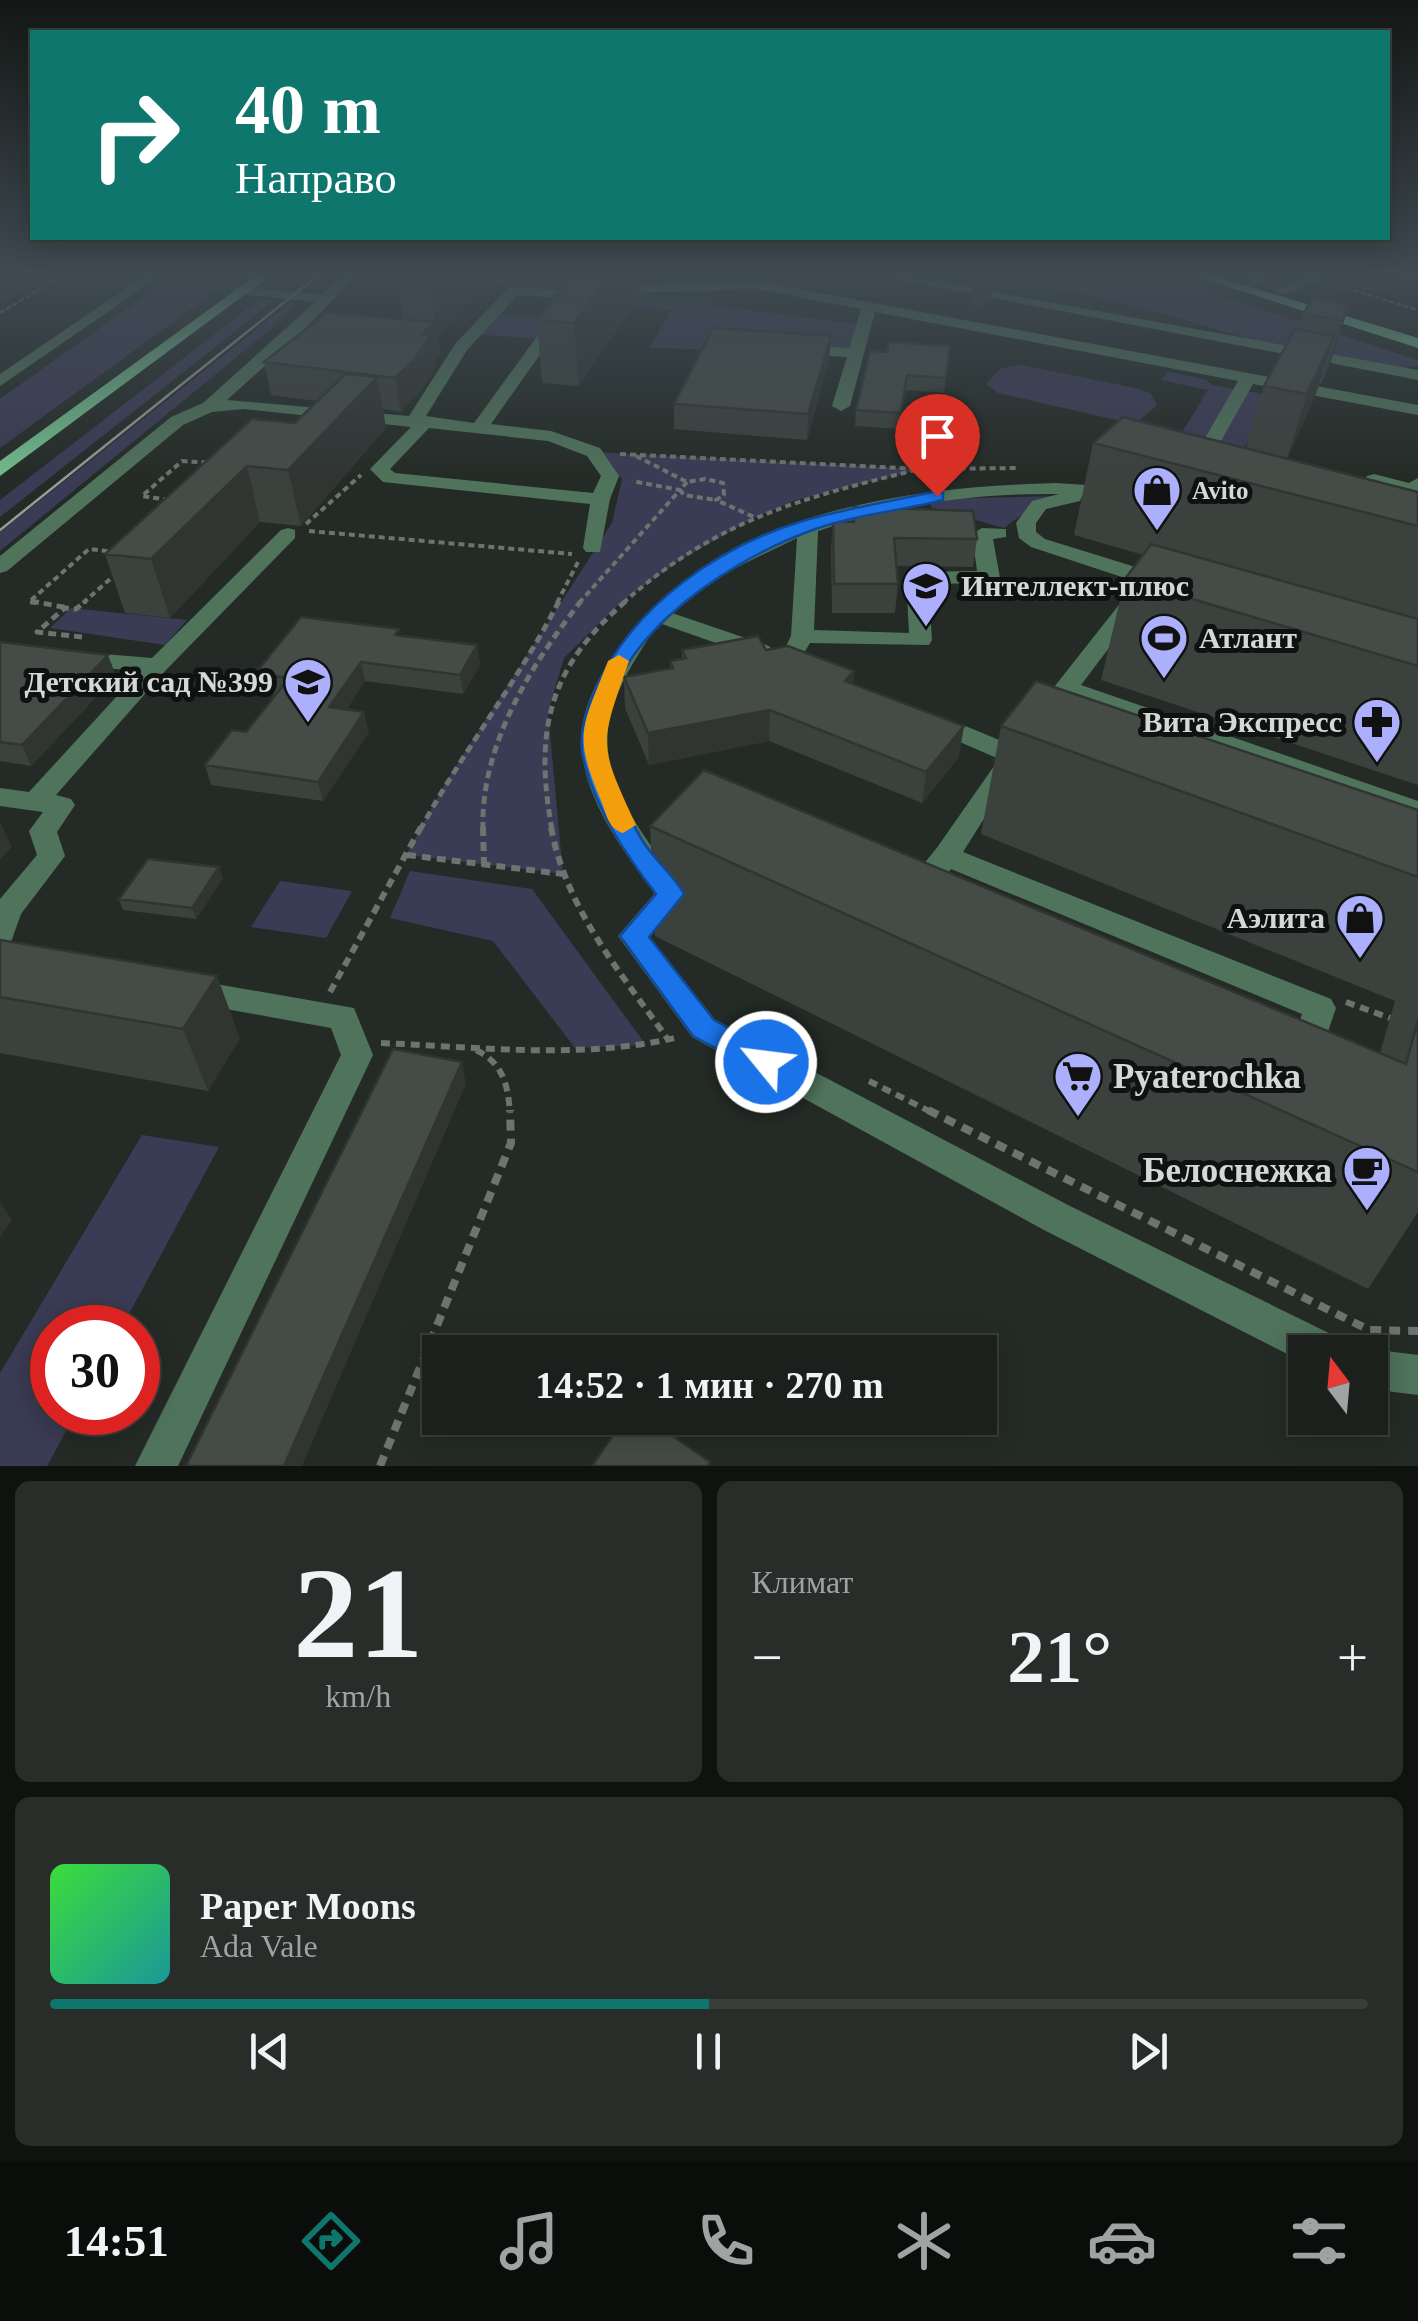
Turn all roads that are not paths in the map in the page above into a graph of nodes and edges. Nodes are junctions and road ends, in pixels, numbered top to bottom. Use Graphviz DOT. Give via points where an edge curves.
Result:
graph roads {
  1 [pos="54,344"];
  2 [pos="167,344"];
  3 [pos="280,344"];
  4 [pos="463,344"];
  5 [pos="539,344"];
  6 [pos="857,344"];
  7 [pos="1073,344"];
  8 [pos="1251,344"];
  9 [pos="440,345"];
  10 [pos="461,347"];
  11 [pos="780,348"];
  12 [pos="854,353"];
  13 [pos="1418,376"];
  14 [pos="1247,378"];
  15 [pos="0,381"];
  16 [pos="842,406"];
  17 [pos="209,407"];
  18 [pos="283,409"];
  19 [pos="1418,410"];
  20 [pos="420,421"];
  21 [pos="480,426"];
  22 [pos="261,431"];
  23 [pos="0,470"];
  24 [pos="1206,474"];
  25 [pos="1418,484"];
  26 [pos="600,499"];
  27 [pos="883,507"];
  28 [pos="934,519"];
  29 [pos="1373,520"];
  30 [pos="808,525"];
  31 [pos="970,527"];
  32 [pos="294,532"];
  33 [pos="999,534"];
  34 [pos="1038,544"];
  35 [pos="593,548"];
  36 [pos="0,568"];
  37 [pos="656,615"];
  38 [pos="802,636"];
  39 [pos="63,657"];
  40 [pos="158,665"];
  41 [pos="1065,687"];
  42 [pos="909,712"];
  43 [pos="1014,756"];
  44 [pos="1050,769"];
  45 [pos="0,797"];
  46 [pos="35,802"];
  47 [pos="1418,811"];
  48 [pos="946,856"];
  49 [pos="900,908"];
  50 [pos="0,934"];
  51 [pos="162,986"];
  52 [pos="1296,1081"];
  53 [pos="1292,1335"];
  54 [pos="1388,1372"];
  55 [pos="1418,1375"];
  56 [pos="156,1466"];
  1 -- 15 [label="street"];
  2 -- 23 [label="main road"];
  3 -- 17 [label="street"];
  4 -- 10 [label="street"];
  5 -- 21 [label="street"];
  6 -- 12 [label="street"];
  7 -- 14 [label="street"];
  8 -- 13 [label="street"];
  9 -- 10 [label="street"];
  10 -- 20 [label="street"];
  11 -- 12 [label="street"];
  12 -- 16 [label="street"];
  14 -- 19 [label="street"];
  14 -- 24 [label="street"];
  17 -- 18 [label="street"];
  17 -- 36 [label="street" via="177,420"];
  18 -- 20 [label="street"];
  18 -- 22 [label="street"];
  20 -- 21 [label="street"];
  20 -- 26 [label="street" via="379,469 390,478"];
  21 -- 26 [label="street" via="551,436 594,452 610,476"];
  25 -- 29 [label="street" via="1416,490 1374,480 1369,490 1386,494"];
  26 -- 35 [label="street"];
  27 -- 28 [label="street"];
  27 -- 30 [label="street"];
  27 -- 34 [label="street" via="990,489 1052,487 1134,496 1064,498 1039,506 1026,523 1026,534"];
  30 -- 37 [label="street" via="713,571"];
  30 -- 38 [label="street"];
  31 -- 33 [label="street"];
  32 -- 40 [label="street"];
  33 -- 34 [label="street"];
  33 -- 38 [label="street" via="982,534 989,578 917,576 922,640"];
  34 -- 41 [label="street" via="1160,582"];
  37 -- 38 [label="street" via="795,663"];
  37 -- 53 [label="street" via="619,660 593,731 595,760 632,845 681,883 633,936 703,1028"];
  39 -- 40 [label="street"];
  40 -- 46 [label="street"];
  41 -- 43 [label="street"];
  41 -- 47 [label="street"];
  42 -- 43 [label="street"];
  43 -- 44 [label="street"];
  43 -- 48 [label="street"];
  45 -- 46 [label="street"];
  46 -- 50 [label="street" via="62,804 43,831 51,856 8,910"];
  48 -- 49 [label="street"];
  48 -- 52 [label="street" via="1320,1008"];
  51 -- 56 [label="street" via="342,1017 357,1055"];
  54 -- 55 [label="street"];
}
